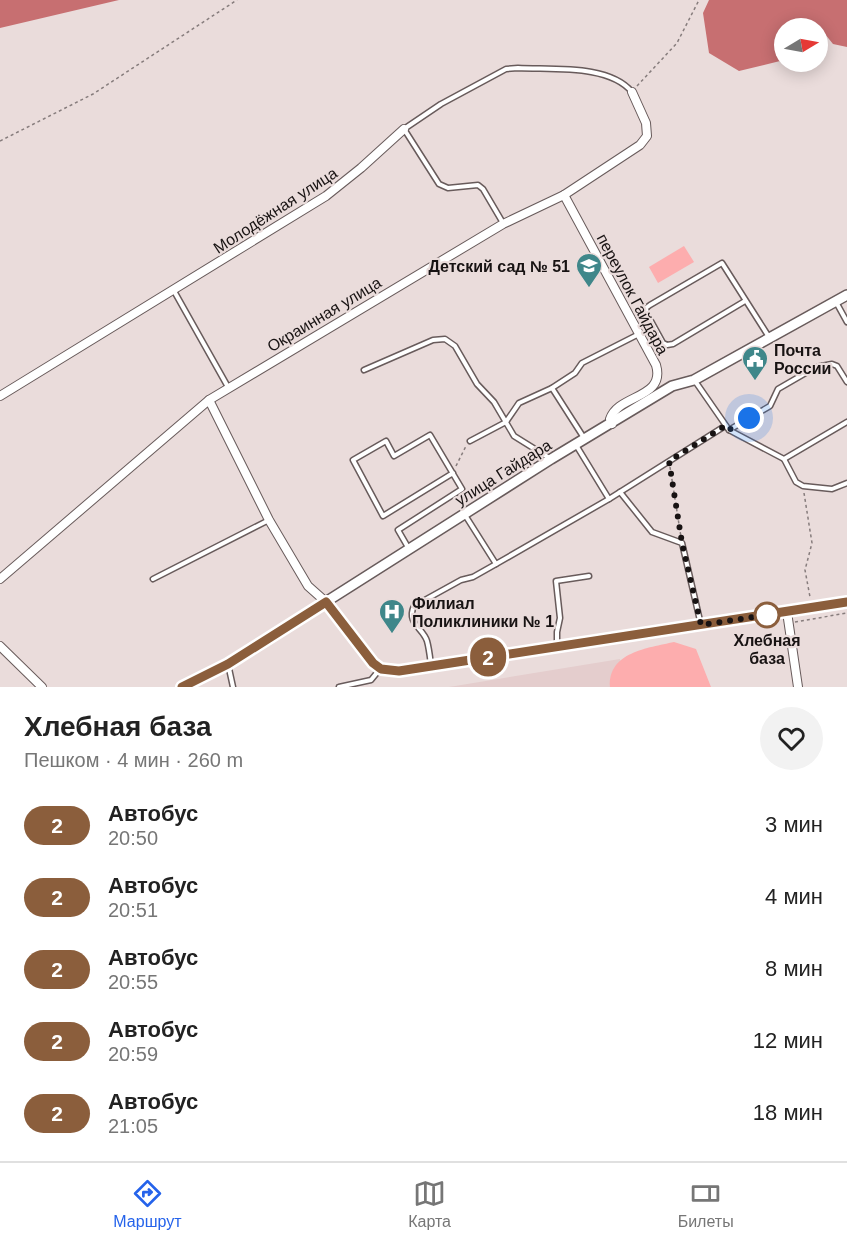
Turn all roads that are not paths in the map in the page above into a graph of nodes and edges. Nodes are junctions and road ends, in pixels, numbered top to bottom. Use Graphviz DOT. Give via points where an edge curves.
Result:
graph roads {
  1 [pos="632,92"];
  2 [pos="404,129"];
  3 [pos="564,195"];
  4 [pos="503,224"];
  5 [pos="174,291"];
  6 [pos="847,295"];
  7 [pos="746,301"];
  8 [pos="835,302"];
  9 [pos="847,322"];
  10 [pos="639,333"];
  11 [pos="770,338"];
  12 [pos="364,370"];
  13 [pos="694,380"];
  14 [pos="847,382"];
  15 [pos="228,387"];
  16 [pos="552,388"];
  17 [pos="0,396"];
  18 [pos="209,400"];
  19 [pos="506,422"];
  20 [pos="847,422"];
  21 [pos="612,424"];
  22 [pos="727,428"];
  23 [pos="585,439"];
  24 [pos="470,441"];
  25 [pos="576,445"];
  26 [pos="551,459"];
  27 [pos="784,459"];
  28 [pos="455,473"];
  29 [pos="847,483"];
  30 [pos="620,492"];
  31 [pos="609,499"];
  32 [pos="464,514"];
  33 [pos="269,520"];
  34 [pos="409,550"];
  35 [pos="496,564"];
  36 [pos="589,576"];
  37 [pos="0,579"];
  38 [pos="153,579"];
  39 [pos="326,602"];
  40 [pos="847,602"];
  41 [pos="787,612"];
  42 [pos="701,625"];
  43 [pos="0,640"];
  44 [pos="2,647"];
  45 [pos="557,647"];
  46 [pos="228,664"];
  47 [pos="432,666"];
  48 [pos="381,669"];
  49 [pos="371,680"];
  50 [pos="195,684"];
  51 [pos="42,687"];
  52 [pos="182,687"];
  53 [pos="233,687"];
  54 [pos="339,687"];
  55 [pos="372,687"];
  56 [pos="798,687"];
  1 -- 2 [label="lane, Молодёжная улица" via="625,83 599,72 506,69"];
  1 -- 3 [label="street, Окраинная улица" via="646,123 647,136 640,145"];
  2 -- 4 [label="lane" via="439,184 448,188 478,185"];
  2 -- 5 [label="street, Молодёжная улица" via="326,196"];
  3 -- 4 [label="street, Окраинная улица"];
  3 -- 10 [label="street, переулок Гайдара"];
  4 -- 15 [label="street, Окраинная улица"];
  5 -- 15 [label="lane"];
  5 -- 17 [label="street, Молодёжная улица"];
  6 -- 8 [label="street, улица Гайдара"];
  7 -- 7 [label="lane" via="722,263 650,305 646,314 667,345"];
  7 -- 11 [label="lane"];
  8 -- 9 [label="lane"];
  8 -- 11 [label="street, улица Гайдара"];
  10 -- 16 [label="lane" via="582,363 575,373"];
  10 -- 21 [label="street, переулок Гайдара" via="656,364 657,379 654,386 614,410"];
  11 -- 13 [label="street, улица Гайдара"];
  12 -- 19 [label="lane" via="433,340 444,339 455,346"];
  13 -- 21 [label="street, улица Гайдара" via="672,386"];
  13 -- 22 [label="lane"];
  14 -- 22 [label="lane" via="837,366 816,367 778,389 770,406"];
  15 -- 18 [label="street, Окраинная улица"];
  16 -- 19 [label="lane" via="519,403"];
  16 -- 23 [label="lane"];
  18 -- 33 [label="street"];
  18 -- 37 [label="street, Окраинная улица"];
  19 -- 24 [label="lane"];
  19 -- 26 [label="lane" via="514,436"];
  20 -- 27 [label="lane"];
  21 -- 23 [label="street, улица Гайдара"];
  22 -- 27 [label="lane"];
  22 -- 30 [label="lane"];
  23 -- 25 [label="street, улица Гайдара"];
  25 -- 26 [label="street, улица Гайдара"];
  25 -- 31 [label="lane"];
  26 -- 32 [label="street, улица Гайдара"];
  27 -- 29 [label="lane" via="796,482 803,486 832,489"];
  28 -- 28 [label="lane" via="430,435 394,456 386,441 353,460 382,516"];
  28 -- 34 [label="lane" via="462,489 398,530"];
  30 -- 31 [label="lane"];
  30 -- 42 [label="lane" via="652,532 682,543"];
  31 -- 35 [label="lane"];
  32 -- 34 [label="street, улица Гайдара"];
  32 -- 35 [label="lane"];
  33 -- 38 [label="lane"];
  33 -- 39 [label="street" via="308,585"];
  34 -- 39 [label="street, улица Гайдара"];
  35 -- 47 [label="lane" via="414,606 415,624 427,640"];
  36 -- 45 [label="lane" via="556,581 560,618"];
  39 -- 46 [label="street, улица Гайдара"];
  39 -- 48 [label="street"];
  40 -- 41 [label="street"];
  41 -- 42 [label="street"];
  41 -- 56 [label="street"];
  42 -- 45 [label="street"];
  43 -- 44 [label="street"];
  44 -- 51 [label="street"];
  45 -- 47 [label="street"];
  46 -- 50 [label="street, улица Гайдара"];
  46 -- 53 [label="lane"];
  47 -- 48 [label="street" via="399,671"];
  48 -- 49 [label="lane"];
  49 -- 54 [label="lane"];
  49 -- 55 [label="lane"];
  50 -- 52 [label="street, улица Гайдара"];
}
